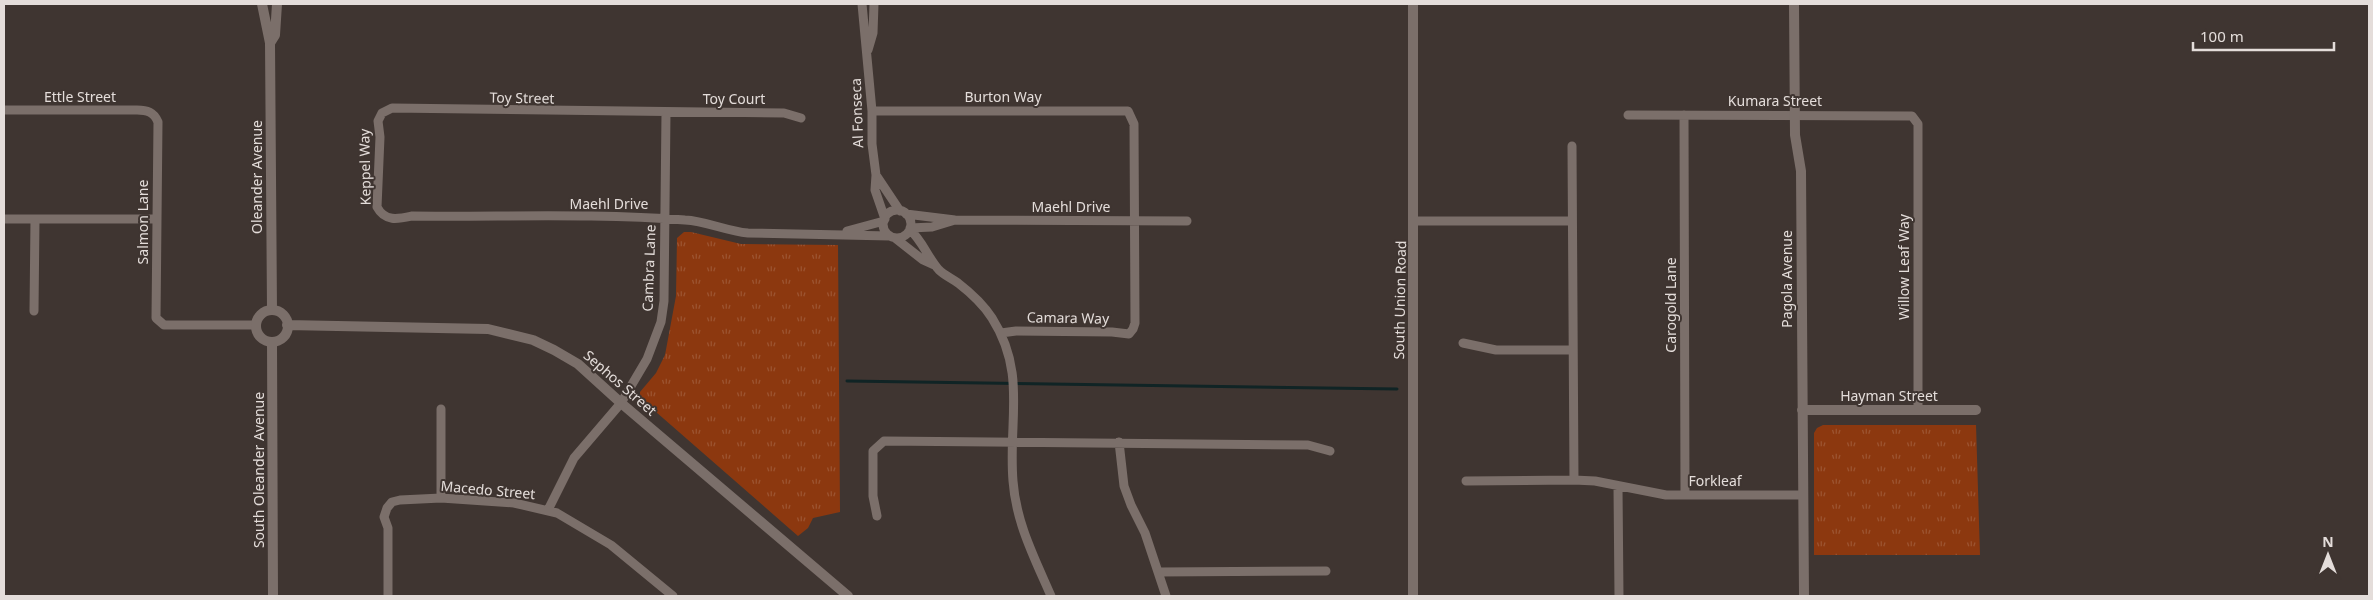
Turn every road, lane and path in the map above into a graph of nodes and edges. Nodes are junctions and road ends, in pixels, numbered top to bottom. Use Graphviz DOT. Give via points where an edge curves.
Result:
graph roads {
  1 [pos="262,4"];
  2 [pos="277,4"];
  3 [pos="862,4"];
  4 [pos="874,4"];
  5 [pos="1413,4"];
  6 [pos="1794,4"];
  7 [pos="270,43"];
  8 [pos="868,51"];
  9 [pos="4,110"];
  10 [pos="872,111"];
  11 [pos="666,113"];
  12 [pos="1795,114"];
  13 [pos="1628,115"];
  14 [pos="1684,115"];
  15 [pos="155,116"];
  16 [pos="380,116"];
  17 [pos="801,118"];
  18 [pos="1918,124"];
  19 [pos="1572,146"];
  20 [pos="876,175"];
  21 [pos="903,213"];
  22 [pos="383,215"];
  23 [pos="4,219"];
  24 [pos="35,219"];
  25 [pos="156,219"];
  26 [pos="664,219"];
  27 [pos="884,220"];
  28 [pos="955,220"];
  29 [pos="1414,220"];
  30 [pos="1136,221"];
  31 [pos="1187,221"];
  32 [pos="1572,221"];
  33 [pos="932,227"];
  34 [pos="910,229"];
  35 [pos="834,234"];
  36 [pos="893,237"];
  37 [pos="921,244"];
  38 [pos="934,265"];
  39 [pos="272,310"];
  40 [pos="34,311"];
  41 [pos="256,325"];
  42 [pos="287,326"];
  43 [pos="1001,333"];
  44 [pos="272,343"];
  45 [pos="1463,343"];
  46 [pos="1572,350"];
  47 [pos="621,403"];
  48 [pos="441,409"];
  49 [pos="1802,410"];
  50 [pos="1918,410"];
  51 [pos="1976,410"];
  52 [pos="1011,441"];
  53 [pos="1119,442"];
  54 [pos="1330,451"];
  55 [pos="1574,480"];
  56 [pos="1466,482"];
  57 [pos="1618,487"];
  58 [pos="1685,495"];
  59 [pos="1801,495"];
  60 [pos="441,498"];
  61 [pos="548,510"];
  62 [pos="877,516"];
  63 [pos="1326,571"];
  64 [pos="1159,572"];
  65 [pos="273,596"];
  66 [pos="388,596"];
  67 [pos="673,596"];
  68 [pos="848,596"];
  69 [pos="1051,596"];
  70 [pos="1166,596"];
  71 [pos="1413,596"];
  72 [pos="1619,596"];
  73 [pos="1804,596"];
  1 -- 7 [label="street, Oleander Avenue"];
  2 -- 7 [label="street, Oleander Avenue" via="275,35"];
  3 -- 8 [label="street, Al Fonseca"];
  4 -- 8 [label="street, Al Fonseca" via="873,33"];
  5 -- 29 [label="street, South Union Road"];
  6 -- 12 [label="street, Pagola Avenue"];
  7 -- 39 [label="street, Oleander Avenue"];
  8 -- 10 [label="street, Al Fonseca"];
  9 -- 15 [label="street, Ettle Street" via="145,110"];
  10 -- 20 [label="street, Al Fonseca" via="872,157"];
  10 -- 30 [label="street, Burton Way" via="1128,111 1134,124"];
  11 -- 16 [label="street, Toy Street" via="392,108"];
  11 -- 17 [label="street, Toy Court" via="784,113"];
  11 -- 26 [label="street, Cambra Lane"];
  12 -- 14 [label="street, Kumara Street"];
  12 -- 18 [label="street, Kumara Street" via="1902,114 1912,116"];
  12 -- 49 [label="street, Pagola Avenue" via="1800,171"];
  13 -- 14 [label="street, Kumara Street"];
  14 -- 58 [label="street, Carogold Lane"];
  15 -- 25 [label="street, Salmon Lane" via="158,122"];
  16 -- 22 [label="street, Keppel Way" via="377,207"];
  18 -- 50 [label="street, Willow Leaf Way"];
  19 -- 32 [label="street"];
  20 -- 21 [label="street, Al Fonseca"];
  20 -- 27 [label="street, Al Fonseca" via="875,190"];
  21 -- 27 [label="street" via="890,213"];
  21 -- 28 [label="street, Maehl Drive"];
  21 -- 34 [label="street" via="910,221"];
  22 -- 26 [label="street, Maehl Drive" via="394,219 412,216"];
  23 -- 24 [label="street"];
  24 -- 25 [label="street"];
  24 -- 40 [label="street"];
  25 -- 41 [label="street, Salmon Lane" via="156,318 164,325"];
  26 -- 35 [label="street, Maehl Drive" via="696,221 733,232"];
  26 -- 47 [label="street, Cambra Lane" via="661,322 647,359"];
  27 -- 35 [label="street, Maehl Drive"];
  27 -- 36 [label="street" via="885,230"];
  28 -- 30 [label="street, Maehl Drive"];
  28 -- 33 [label="street, Maehl Drive"];
  29 -- 32 [label="street"];
  29 -- 71 [label="street, South Union Road"];
  30 -- 31 [label="street, Maehl Drive"];
  30 -- 43 [label="street, Camara Way" via="1134,329 1129,334"];
  32 -- 46 [label="street"];
  33 -- 34 [label="street, Maehl Drive"];
  33 -- 37 [label="street"];
  34 -- 36 [label="street" via="903,237"];
  34 -- 37 [label="street"];
  35 -- 36 [label="street, Maehl Drive"];
  36 -- 38 [label="street"];
  37 -- 38 [label="street"];
  38 -- 43 [label="street" via="981,304"];
  39 -- 41 [label="street" via="263,313"];
  39 -- 42 [label="street" via="282,314"];
  41 -- 44 [label="street" via="259,335"];
  42 -- 44 [label="street" via="283,338"];
  42 -- 47 [label="street, Sephos Street" via="467,327 511,334 554,350 578,364"];
  43 -- 52 [label="street" via="1010,356 1015,388"];
  44 -- 65 [label="street, South Oleander Avenue"];
  45 -- 46 [label="street" via="1496,350"];
  46 -- 55 [label="street"];
  47 -- 61 [label="street, Cambra Lane" via="574,458"];
  47 -- 68 [label="street, Sephos Street"];
  48 -- 60 [label="street"];
  49 -- 50 [label="street, Hayman Street"];
  49 -- 59 [label="street, Pagola Avenue"];
  50 -- 51 [label="street, Hayman Street"];
  52 -- 53 [label="street"];
  52 -- 62 [label="street" via="884,440 873,452 873,496"];
  52 -- 69 [label="street" via="1013,483 1020,522"];
  53 -- 54 [label="street" via="1308,445"];
  53 -- 64 [label="street" via="1126,492"];
  55 -- 56 [label="street, Forkleaf"];
  55 -- 57 [label="street, Forkleaf"];
  57 -- 58 [label="street, Forkleaf"];
  57 -- 72 [label="street"];
  58 -- 59 [label="street, Forkleaf"];
  59 -- 73 [label="street, Pagola Avenue"];
  60 -- 61 [label="street, Macedo Street"];
  60 -- 66 [label="street, Macedo Street" via="400,500 387,508 384,517 388,528"];
  61 -- 67 [label="street, Macedo Street" via="611,545"];
  63 -- 64 [label="street"];
  64 -- 70 [label="street"];
}
